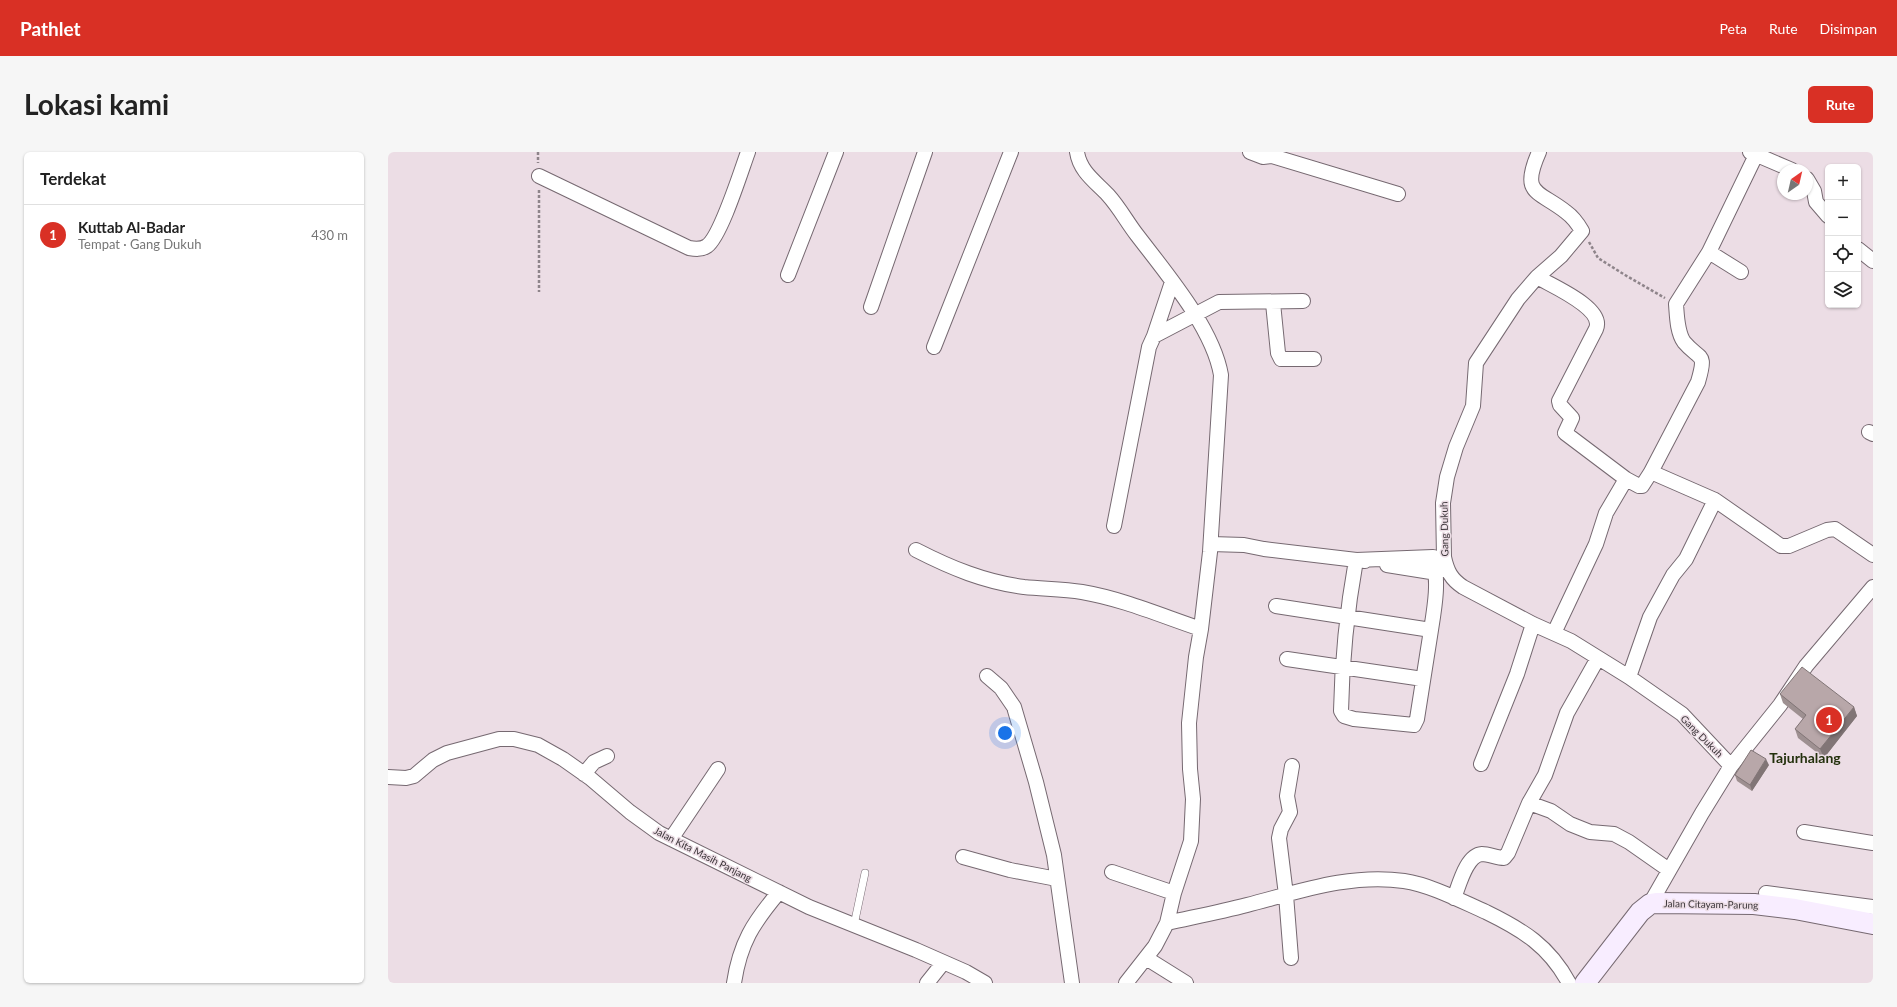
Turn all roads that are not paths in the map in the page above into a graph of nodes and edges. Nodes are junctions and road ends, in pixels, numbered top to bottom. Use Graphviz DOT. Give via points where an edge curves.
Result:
graph roads {
  1 [pos="748,152"];
  2 [pos="836,152"];
  3 [pos="925,152"];
  4 [pos="1011,152"];
  5 [pos="1077,152"];
  6 [pos="1250,152"];
  7 [pos="1539,152"];
  8 [pos="1274,154"];
  9 [pos="1753,154"];
  10 [pos="1780,164"];
  11 [pos="539,176"];
  12 [pos="1813,189"];
  13 [pos="1398,194"];
  14 [pos="1825,212"];
  15 [pos="1861,251"];
  16 [pos="1709,252"];
  17 [pos="1873,261"];
  18 [pos="1741,272"];
  19 [pos="788,275"];
  20 [pos="1537,278"];
  21 [pos="1172,282"];
  22 [pos="1303,301"];
  23 [pos="1273,303"];
  24 [pos="871,307"];
  25 [pos="1195,316"];
  26 [pos="1154,336"];
  27 [pos="934,347"];
  28 [pos="1314,359"];
  29 [pos="1651,472"];
  30 [pos="1626,479"];
  31 [pos="1715,500"];
  32 [pos="1114,526"];
  33 [pos="1210,548"];
  34 [pos="916,550"];
  35 [pos="1873,555"];
  36 [pos="1356,560"];
  37 [pos="1873,587"];
  38 [pos="1276,606"];
  39 [pos="1346,615"];
  40 [pos="1533,624"];
  41 [pos="1201,629"];
  42 [pos="1431,630"];
  43 [pos="1554,633"];
  44 [pos="1598,658"];
  45 [pos="1287,659"];
  46 [pos="1342,667"];
  47 [pos="987,676"];
  48 [pos="1628,677"];
  49 [pos="1423,679"];
  50 [pos="607,756"];
  51 [pos="1481,764"];
  52 [pos="1292,766"];
  53 [pos="1731,766"];
  54 [pos="718,769"];
  55 [pos="584,774"];
  56 [pos="388,777"];
  57 [pos="1529,803"];
  58 [pos="1804,832"];
  59 [pos="671,839"];
  60 [pos="1873,843"];
  61 [pos="963,857"];
  62 [pos="1669,870"];
  63 [pos="1112,872"];
  64 [pos="864,873"];
  65 [pos="1057,879"];
  66 [pos="779,892"];
  67 [pos="1766,892"];
  68 [pos="1174,893"];
  69 [pos="1286,895"];
  70 [pos="1454,898"];
  71 [pos="1795,902"];
  72 [pos="1650,904"];
  73 [pos="1873,908"];
  74 [pos="1167,923"];
  75 [pos="1873,924"];
  76 [pos="854,925"];
  77 [pos="1146,958"];
  78 [pos="1291,958"];
  79 [pos="943,963"];
  80 [pos="734,983"];
  81 [pos="928,983"];
  82 [pos="985,983"];
  83 [pos="1072,983"];
  84 [pos="1126,983"];
  85 [pos="1186,983"];
  86 [pos="1570,983"];
  87 [pos="1585,983"];
  1 -- 11 [label="street" via="713,239 699,249 689,248"];
  2 -- 19 [label="street"];
  3 -- 24 [label="street"];
  4 -- 27 [label="street"];
  5 -- 21 [label="street" via="1087,175 1108,195"];
  6 -- 8 [label="street" via="1263,157"];
  7 -- 20 [label="street, Gang Dukuh" via="1532,169 1531,181 1534,188 1538,194 1576,220 1582,231 1561,256"];
  8 -- 13 [label="street"];
  9 -- 10 [label="street"];
  9 -- 16 [label="street"];
  12 -- 14 [label="street" via="1816,202"];
  15 -- 17 [label="street"];
  16 -- 18 [label="street"];
  16 -- 29 [label="street" via="1676,304 1681,335 1699,354 1702,368 1692,393"];
  20 -- 30 [label="street" via="1584,304 1594,313 1598,326 1558,403 1572,418 1565,434"];
  20 -- 40 [label="street, Gang Dukuh" via="1514,305 1476,363 1472,406 1446,477 1443,503 1444,557 1454,581"];
  21 -- 25 [label="street"];
  21 -- 26 [label="street"];
  22 -- 23 [label="street"];
  23 -- 25 [label="street" via="1219,302"];
  23 -- 28 [label="street" via="1280,359"];
  25 -- 26 [label="street"];
  25 -- 33 [label="street" via="1210,339 1220,375"];
  26 -- 32 [label="street" via="1149,347"];
  29 -- 30 [label="street" via="1641,486"];
  29 -- 31 [label="street"];
  30 -- 43 [label="street" via="1606,513 1596,544"];
  31 -- 35 [label="street" via="1781,546 1789,546 1835,529"];
  31 -- 48 [label="street" via="1686,558 1650,616"];
  33 -- 36 [label="street" via="1244,545 1264,550"];
  33 -- 41 [label="street"];
  34 -- 41 [label="street" via="955,570 990,582 1082,592 1123,602"];
  36 -- 39 [label="street"];
  36 -- 42 [label="street" via="1433,557 1437,573 1437,595"];
  37 -- 53 [label="street" via="1806,666 1780,705"];
  38 -- 39 [label="street"];
  39 -- 42 [label="street"];
  39 -- 46 [label="street"];
  40 -- 43 [label="street, Gang Dukuh"];
  40 -- 51 [label="street" via="1517,674"];
  41 -- 68 [label="street" via="1189,723 1193,799 1191,841"];
  42 -- 49 [label="street"];
  43 -- 44 [label="street, Gang Dukuh"];
  44 -- 48 [label="street, Gang Dukuh"];
  44 -- 57 [label="street" via="1567,713 1545,774"];
  45 -- 46 [label="street"];
  46 -- 49 [label="street"];
  46 -- 49 [label="street" via="1341,711 1344,716 1354,719 1414,725 1418,719"];
  47 -- 65 [label="street" via="1007,696 1019,721 1054,855"];
  48 -- 53 [label="street, Gang Dukuh" via="1682,714"];
  50 -- 55 [label="street" via="594,762"];
  52 -- 69 [label="street" via="1287,796 1290,812 1279,838"];
  53 -- 62 [label="street"];
  54 -- 59 [label="street"];
  55 -- 56 [label="street, Jalan Kita Masih Panjang" via="538,745 514,739 499,739 447,753 433,760 414,776"];
  55 -- 59 [label="street, Jalan Kita Masih Panjang" via="645,824"];
  57 -- 62 [label="street" via="1551,811 1570,824 1590,832 1614,834"];
  57 -- 70 [label="street" via="1507,856 1502,858 1482,854 1474,857 1468,864"];
  58 -- 60 [label="street"];
  59 -- 66 [label="street, Jalan Kita Masih Panjang"];
  61 -- 65 [label="street"];
  62 -- 72 [label="street"];
  63 -- 68 [label="street"];
  64 -- 76 [label="lane"];
  65 -- 83 [label="street"];
  66 -- 76 [label="street, Jalan Kita Masih Panjang"];
  66 -- 80 [label="street" via="758,917 748,934"];
  67 -- 71 [label="street"];
  68 -- 74 [label="street"];
  69 -- 70 [label="street" via="1342,881 1388,880 1412,883"];
  69 -- 74 [label="street"];
  69 -- 78 [label="street"];
  70 -- 86 [label="street" via="1502,920 1536,942 1555,960"];
  71 -- 72 [label="main road, Jalan Citayam-Parung"];
  71 -- 73 [label="street"];
  71 -- 75 [label="main road, Jalan Citayam-Parung"];
  72 -- 87 [label="main road, Jalan Citayam-Parung" via="1640,912"];
  74 -- 77 [label="street"];
  76 -- 79 [label="street, Jalan Kita Masih Panjang"];
  77 -- 84 [label="street"];
  77 -- 85 [label="street"];
  79 -- 81 [label="street"];
  79 -- 82 [label="street, Jalan Kita Masih Panjang"];
}
